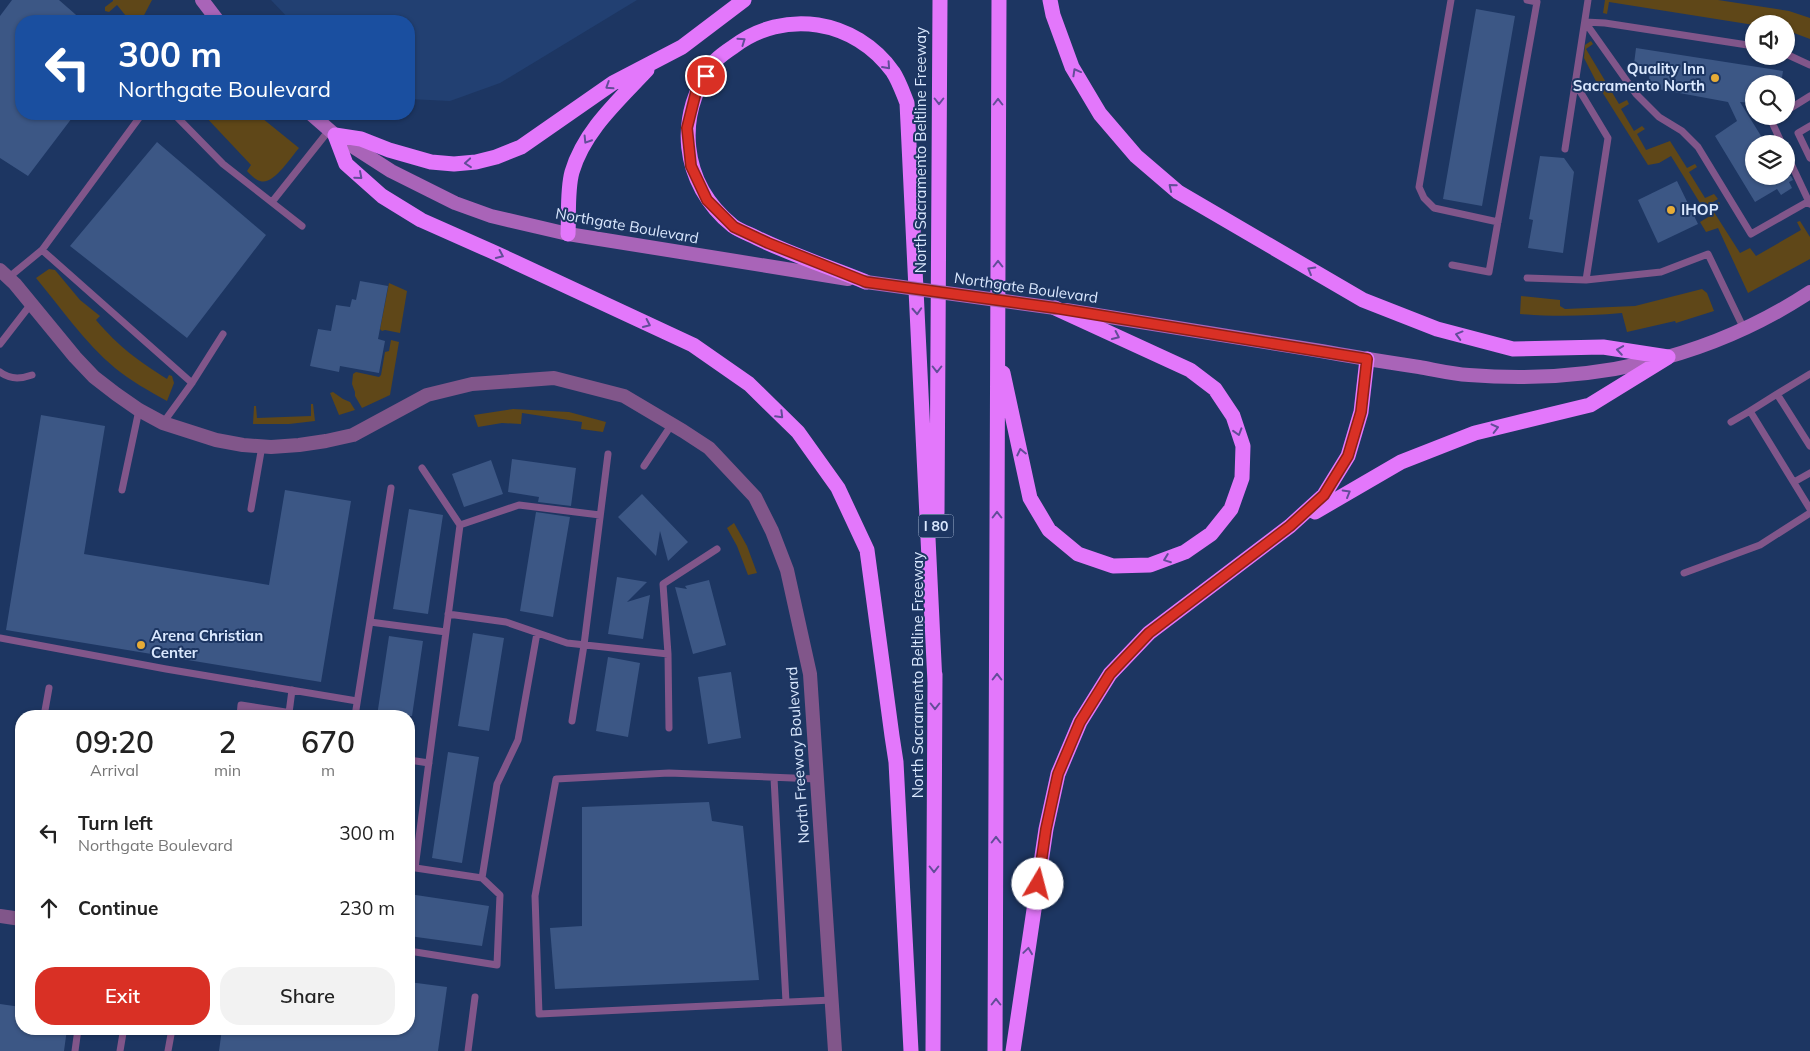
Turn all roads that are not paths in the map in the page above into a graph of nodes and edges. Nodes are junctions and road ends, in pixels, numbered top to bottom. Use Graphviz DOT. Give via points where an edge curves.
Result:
graph roads {
  1 [pos="202,0"];
  2 [pos="744,0"];
  3 [pos="940,0"];
  4 [pos="999,0"];
  5 [pos="1050,0"];
  6 [pos="1451,0"];
  7 [pos="1527,0"];
  8 [pos="1588,0"];
  9 [pos="213,15"];
  10 [pos="1585,22"];
  11 [pos="1745,45"];
  12 [pos="1795,58"];
  13 [pos="653,64"];
  14 [pos="1810,64"];
  15 [pos="1576,83"];
  16 [pos="1810,96"];
  17 [pos="1795,105"];
  18 [pos="138,120"];
  19 [pos="180,120"];
  20 [pos="319,120"];
  21 [pos="1810,126"];
  22 [pos="333,132"];
  23 [pos="1565,149"];
  24 [pos="1810,158"];
  25 [pos="1795,173"];
  26 [pos="272,202"];
  27 [pos="1809,203"];
  28 [pos="1498,222"];
  29 [pos="302,226"];
  30 [pos="568,234"];
  31 [pos="42,250"];
  32 [pos="1452,265"];
  33 [pos="4,274"];
  34 [pos="1526,278"];
  35 [pos="1586,280"];
  36 [pos="866,282"];
  37 [pos="1810,292"];
  38 [pos="31,304"];
  39 [pos="1055,308"];
  40 [pos="1744,329"];
  41 [pos="223,334"];
  42 [pos="0,344"];
  43 [pos="998,348"];
  44 [pos="1668,357"];
  45 [pos="1367,359"];
  46 [pos="0,372"];
  47 [pos="1810,374"];
  48 [pos="32,375"];
  49 [pos="192,383"];
  50 [pos="1777,394"];
  51 [pos="139,410"];
  52 [pos="1750,411"];
  53 [pos="1731,422"];
  54 [pos="164,423"];
  55 [pos="672,424"];
  56 [pos="262,446"];
  57 [pos="1810,446"];
  58 [pos="608,454"];
  59 [pos="644,466"];
  60 [pos="422,468"];
  61 [pos="1810,473"];
  62 [pos="1794,482"];
  63 [pos="391,488"];
  64 [pos="122,490"];
  65 [pos="251,509"];
  66 [pos="1810,511"];
  67 [pos="600,515"];
  68 [pos="460,525"];
  69 [pos="1290,526"];
  70 [pos="717,549"];
  71 [pos="1684,573"];
  72 [pos="448,614"];
  73 [pos="370,622"];
  74 [pos="446,632"];
  75 [pos="537,633"];
  76 [pos="0,638"];
  77 [pos="584,645"];
  78 [pos="668,654"];
  79 [pos="935,683"];
  80 [pos="49,688"];
  81 [pos="292,690"];
  82 [pos="357,701"];
  83 [pos="45,710"];
  84 [pos="241,710"];
  85 [pos="271,710"];
  86 [pos="289,710"];
  87 [pos="356,710"];
  88 [pos="572,721"];
  89 [pos="669,728"];
  90 [pos="415,761"];
  91 [pos="429,763"];
  92 [pos="774,778"];
  93 [pos="817,779"];
  94 [pos="415,849"];
  95 [pos="415,868"];
  96 [pos="482,878"];
  97 [pos="0,916"];
  98 [pos="15,918"];
  99 [pos="415,952"];
  100 [pos="475,997"];
  101 [pos="832,1000"];
  102 [pos="786,1002"];
  103 [pos="77,1035"];
  104 [pos="122,1035"];
  105 [pos="171,1035"];
  106 [pos="75,1051"];
  107 [pos="120,1051"];
  108 [pos="168,1051"];
  109 [pos="468,1051"];
  110 [pos="835,1051"];
  111 [pos="911,1051"];
  112 [pos="933,1051"];
  113 [pos="996,1051"];
  114 [pos="1013,1051"];
  1 -- 9 [label="main road"];
  2 -- 13 [label="highway" via="682,47"];
  3 -- 79 [label="highway, North Sacramento Beltline Freeway / I 80, one-way"];
  43 -- 4 [label="highway, one-way"];
  44 -- 5 [label="highway, one-way" via="1603,347 1513,349 1437,329 1364,300 1178,192 1136,156 1100,114 1072,67"];
  6 -- 28 [label="lane" via="1419,188 1434,208"];
  7 -- 28 [label="lane" via="1537,2"];
  8 -- 10 [label="lane"];
  10 -- 11 [label="lane"];
  10 -- 15 [label="lane"];
  10 -- 27 [label="lane" via="1636,94 1659,117 1682,131 1698,147 1751,234"];
  12 -- 14 [label="lane"];
  13 -- 22 [label="highway, one-way" via="613,83 520,147 476,162 431,162"];
  13 -- 30 [label="highway, one-way" via="604,116 584,143 572,173"];
  15 -- 23 [label="lane"];
  15 -- 35 [label="lane" via="1608,138"];
  16 -- 17 [label="lane"];
  18 -- 31 [label="lane"];
  19 -- 26 [label="lane" via="223,164"];
  20 -- 22 [label="main road, Northgate Boulevard"];
  21 -- 24 [label="lane" via="1798,134"];
  22 -- 26 [label="lane"];
  22 -- 30 [label="main road, Northgate Boulevard" via="391,171 455,204"];
  22 -- 111 [label="highway, one-way" via="346,164 382,196 421,220 693,346 749,384 798,432 838,488 867,550 896,762"];
  25 -- 27 [label="lane"];
  26 -- 29 [label="lane"];
  28 -- 32 [label="lane" via="1489,272"];
  30 -- 36 [label="main road, Northgate Boulevard"];
  31 -- 33 [label="lane"];
  31 -- 49 [label="lane"];
  33 -- 38 [label="street, North Freeway Boulevard"];
  34 -- 35 [label="lane"];
  35 -- 40 [label="lane" via="1661,272 1708,254"];
  36 -- 39 [label="main road, Northgate Boulevard, bridge"];
  36 -- 79 [label="highway, one-way" via="734,227 707,200 691,166 687,128 696,92 716,60 746,37 777,25 810,23 843,31 871,48 893,73 907,103"];
  37 -- 40 [label="main road, Northgate Boulevard"];
  38 -- 42 [label="lane"];
  38 -- 51 [label="street, North Freeway Boulevard" via="94,377"];
  39 -- 43 [label="highway, one-way" via="1190,370 1215,389 1224,402 1233,416 1243,446 1242,478 1231,508 1211,534 1185,552 1150,565 1113,566 1078,554 1049,530 1030,498"];
  39 -- 45 [label="main road, Northgate Boulevard"];
  40 -- 44 [label="main road, Northgate Boulevard"];
  41 -- 49 [label="lane"];
  113 -- 43 [label="highway, one-way"];
  44 -- 45 [label="main road, Northgate Boulevard" via="1584,374 1520,377 1467,375"];
  69 -- 44 [label="highway, one-way" via="1401,462 1475,433 1590,405"];
  45 -- 69 [label="highway" via="1361,412 1348,456 1324,495"];
  46 -- 48 [label="lane" via="13,378"];
  47 -- 50 [label="lane"];
  49 -- 54 [label="lane"];
  50 -- 52 [label="lane"];
  50 -- 57 [label="lane"];
  51 -- 54 [label="street, North Freeway Boulevard"];
  51 -- 64 [label="lane"];
  52 -- 53 [label="lane"];
  52 -- 62 [label="lane"];
  54 -- 56 [label="street, North Freeway Boulevard" via="216,440"];
  55 -- 56 [label="street, North Freeway Boulevard" via="624,396 554,378 472,384 427,395 353,435 299,445"];
  55 -- 59 [label="lane"];
  55 -- 93 [label="street, North Freeway Boulevard" via="709,448 755,497 772,531 787,570 810,674"];
  56 -- 65 [label="lane"];
  58 -- 67 [label="lane"];
  60 -- 68 [label="lane"];
  61 -- 62 [label="lane"];
  62 -- 66 [label="lane"];
  63 -- 73 [label="lane"];
  66 -- 71 [label="lane" via="1760,545"];
  67 -- 68 [label="lane" via="519,505"];
  67 -- 77 [label="lane"];
  68 -- 72 [label="lane"];
  114 -- 69 [label="highway, one-way" via="1046,829 1058,774 1080,722 1110,674 1149,633"];
  70 -- 78 [label="lane" via="663,584"];
  72 -- 74 [label="lane"];
  72 -- 75 [label="lane" via="506,622"];
  73 -- 74 [label="lane"];
  73 -- 82 [label="lane"];
  74 -- 91 [label="lane"];
  75 -- 77 [label="lane"];
  75 -- 96 [label="lane" via="518,740 497,784"];
  76 -- 81 [label="lane"];
  77 -- 78 [label="lane"];
  77 -- 88 [label="lane"];
  78 -- 89 [label="lane"];
  79 -- 112 [label="highway, North Sacramento Beltline Freeway / I 80, one-way"];
  80 -- 83 [label="lane"];
  81 -- 82 [label="lane"];
  81 -- 86 [label="lane"];
  82 -- 87 [label="lane"];
  84 -- 85 [label="lane" via="241,705"];
  90 -- 91 [label="lane"];
  91 -- 94 [label="lane"];
  92 -- 93 [label="lane"];
  92 -- 102 [label="lane"];
  92 -- 102 [label="lane" via="669,773 556,779 535,896 539,1014"];
  93 -- 101 [label="street, North Freeway Boulevard"];
  95 -- 96 [label="lane"];
  96 -- 99 [label="lane" via="500,895 497,965"];
  97 -- 98 [label="street"];
  100 -- 109 [label="lane"];
  101 -- 102 [label="lane"];
  101 -- 110 [label="street, North Freeway Boulevard"];
  103 -- 106 [label="lane"];
  104 -- 107 [label="lane"];
  105 -- 108 [label="lane"];
}
